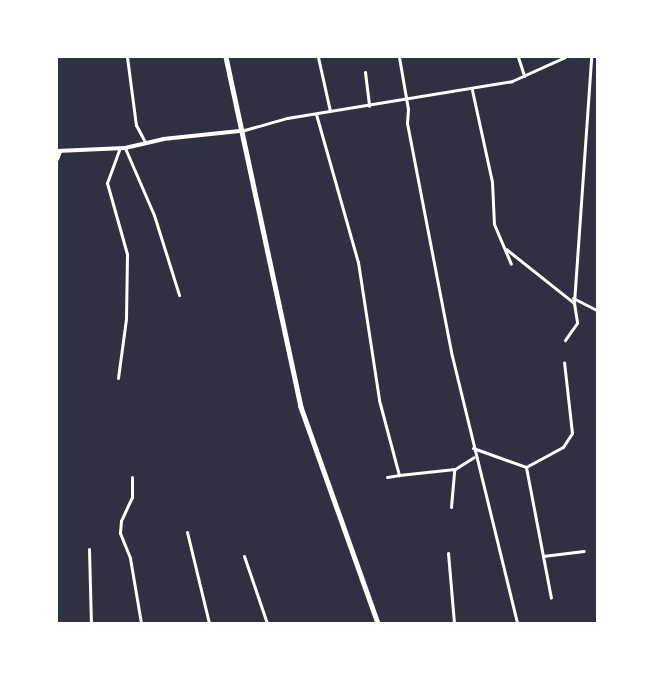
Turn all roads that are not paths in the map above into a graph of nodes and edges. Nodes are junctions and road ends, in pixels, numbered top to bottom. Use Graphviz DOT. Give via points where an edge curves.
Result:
graph roads {
  1 [pos="128,57"];
  2 [pos="226,57"];
  3 [pos="318,57"];
  4 [pos="399,57"];
  5 [pos="518,57"];
  6 [pos="565,57"];
  7 [pos="590,58"];
  8 [pos="365,72"];
  9 [pos="524,76"];
  10 [pos="472,90"];
  11 [pos="406,100"];
  12 [pos="369,105"];
  13 [pos="330,111"];
  14 [pos="316,114"];
  15 [pos="240,131"];
  16 [pos="145,142"];
  17 [pos="122,148"];
  18 [pos="59,151"];
  19 [pos="57,159"];
  20 [pos="505,248"];
  21 [pos="511,264"];
  22 [pos="179,295"];
  23 [pos="573,297"];
  24 [pos="574,303"];
  25 [pos="597,310"];
  26 [pos="565,340"];
  27 [pos="564,362"];
  28 [pos="118,378"];
  29 [pos="472,448"];
  30 [pos="475,457"];
  31 [pos="525,467"];
  32 [pos="454,470"];
  33 [pos="399,475"];
  34 [pos="132,477"];
  35 [pos="387,477"];
  36 [pos="452,507"];
  37 [pos="187,532"];
  38 [pos="89,549"];
  39 [pos="584,551"];
  40 [pos="448,553"];
  41 [pos="244,556"];
  42 [pos="543,556"];
  43 [pos="550,598"];
  44 [pos="91,623"];
  45 [pos="141,623"];
  46 [pos="209,623"];
  47 [pos="267,623"];
  48 [pos="378,623"];
  49 [pos="454,623"];
  50 [pos="517,623"];
  1 -- 16 [label="street" via="136,125"];
  2 -- 15 [label="main road"];
  3 -- 13 [label="street"];
  4 -- 11 [label="street"];
  5 -- 9 [label="street"];
  6 -- 9 [label="street"];
  7 -- 23 [label="street"];
  8 -- 12 [label="street"];
  9 -- 10 [label="street"];
  10 -- 11 [label="street"];
  10 -- 20 [label="street" via="492,182 494,224"];
  11 -- 12 [label="street"];
  11 -- 29 [label="street" via="407,123"];
  12 -- 13 [label="street"];
  13 -- 14 [label="street"];
  14 -- 15 [label="street"];
  14 -- 33 [label="street" via="358,262 379,400"];
  15 -- 16 [label="street"];
  15 -- 48 [label="main road" via="301,407"];
  16 -- 17 [label="street"];
  17 -- 18 [label="street"];
  17 -- 22 [label="street" via="154,215"];
  17 -- 28 [label="street" via="107,183 127,254 126,319"];
  18 -- 19 [label="street"];
  20 -- 21 [label="street"];
  20 -- 24 [label="street"];
  23 -- 24 [label="street"];
  23 -- 25 [label="street"];
  24 -- 26 [label="street" via="577,323"];
  27 -- 31 [label="street" via="570,441"];
  29 -- 30 [label="street"];
  29 -- 31 [label="street"];
  30 -- 32 [label="street"];
  30 -- 50 [label="street"];
  31 -- 42 [label="street"];
  32 -- 33 [label="street"];
  32 -- 36 [label="street"];
  33 -- 35 [label="street"];
  34 -- 45 [label="street" via="132,497 120,533 130,558"];
  37 -- 46 [label="street"];
  38 -- 44 [label="street"];
  39 -- 42 [label="street"];
  40 -- 49 [label="street"];
  41 -- 47 [label="street"];
  42 -- 43 [label="street"];
}
